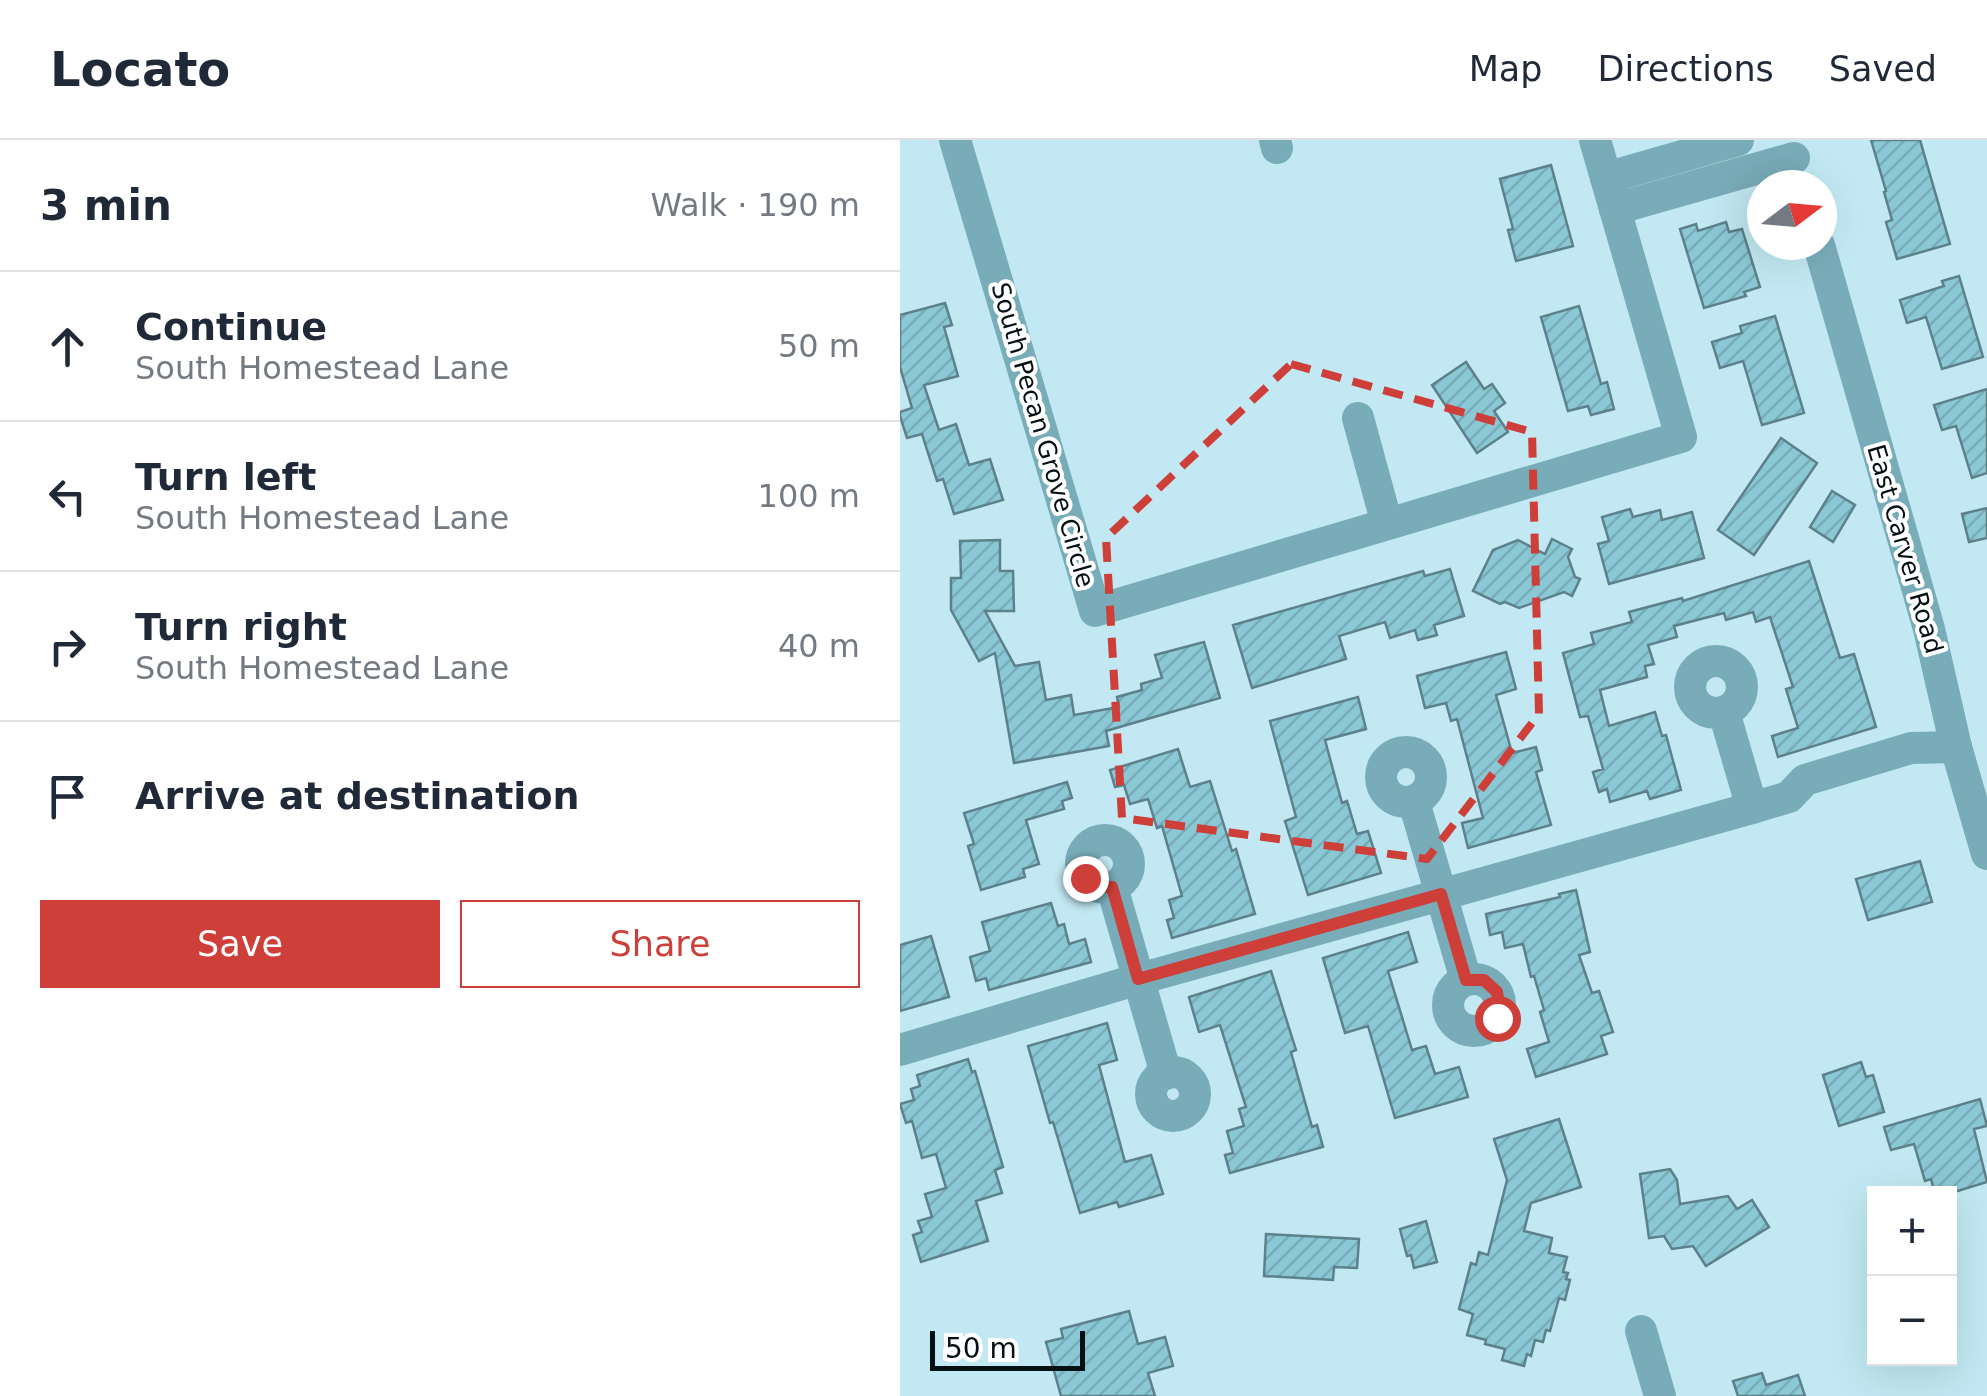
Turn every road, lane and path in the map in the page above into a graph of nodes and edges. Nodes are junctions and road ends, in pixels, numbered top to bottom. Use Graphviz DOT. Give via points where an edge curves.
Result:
graph roads {
  1 [pos="955,140"];
  2 [pos="1595,140"];
  3 [pos="1738,140"];
  4 [pos="1795,161"];
  5 [pos="1702,168"];
  6 [pos="1610,194"];
  7 [pos="1823,260"];
  8 [pos="1358,418"];
  9 [pos="1387,524"];
  10 [pos="1724,712"];
  11 [pos="1956,747"];
  12 [pos="1414,802"];
  13 [pos="1752,808"];
  14 [pos="1987,854"];
  15 [pos="1112,887"];
  16 [pos="1441,894"];
  17 [pos="1138,979"];
  18 [pos="1466,980"];
  19 [pos="900,1050"];
  20 [pos="1166,1074"];
  21 [pos="1641,1331"];
  22 [pos="1660,1396"];
  1 -- 9 [label="street, South Pecan Grove Circle" via="1095,611"];
  2 -- 6 [label="street, South Pecan Grove Circle"];
  3 -- 5 [label="street"];
  4 -- 5 [label="street"];
  5 -- 6 [label="street"];
  6 -- 9 [label="street, South Pecan Grove Circle" via="1681,436"];
  7 -- 11 [label="street, East Carver Road" via="1930,629"];
  8 -- 9 [label="street"];
  10 -- 13 [label="street"];
  11 -- 13 [label="street" via="1911,748 1805,780 1789,796"];
  11 -- 14 [label="street, East Carver Road"];
  12 -- 16 [label="street"];
  13 -- 16 [label="street"];
  15 -- 17 [label="street"];
  16 -- 17 [label="street"];
  16 -- 18 [label="street"];
  17 -- 19 [label="street"];
  17 -- 20 [label="street"];
  21 -- 22 [label="street"];
}
